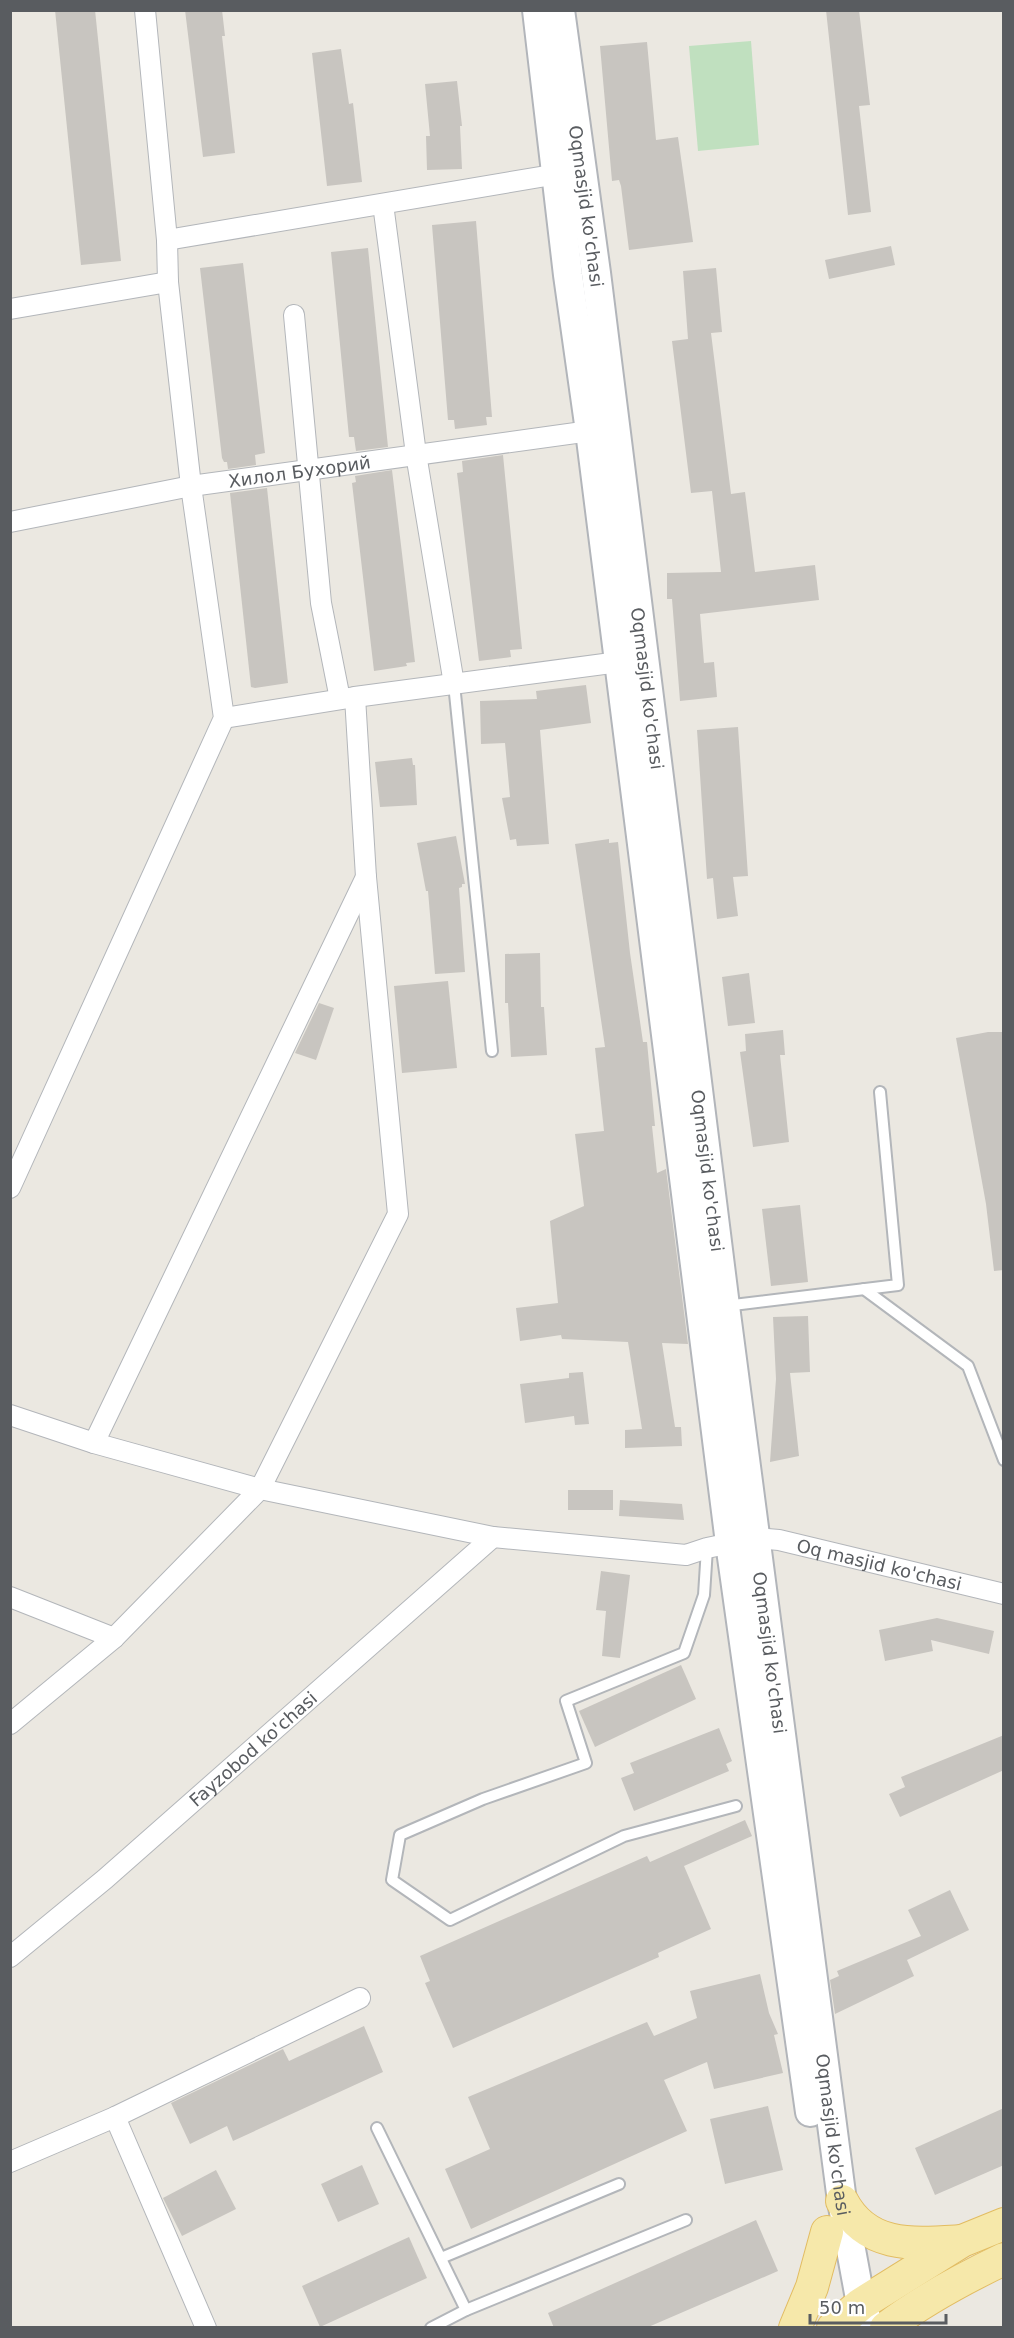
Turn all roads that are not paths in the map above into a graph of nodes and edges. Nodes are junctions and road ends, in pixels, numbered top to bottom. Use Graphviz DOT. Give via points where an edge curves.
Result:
graph roads {
  1 [pos="145,10"];
  2 [pos="537,10"];
  3 [pos="560,10"];
  4 [pos="558,174"];
  5 [pos="384,204"];
  6 [pos="167,240"];
  7 [pos="596,273"];
  8 [pos="568,275"];
  9 [pos="168,282"];
  10 [pos="10,309"];
  11 [pos="294,315"];
  12 [pos="590,432"];
  13 [pos="416,454"];
  14 [pos="309,468"];
  15 [pos="192,486"];
  16 [pos="10,522"];
  17 [pos="619,662"];
  18 [pos="454,684"];
  19 [pos="347,698"];
  20 [pos="224,718"];
  21 [pos="366,877"];
  22 [pos="492,1051"];
  23 [pos="880,1092"];
  24 [pos="10,1188"];
  25 [pos="864,1289"];
  26 [pos="725,1306"];
  27 [pos="10,1415"];
  28 [pos="94,1443"];
  29 [pos="1004,1460"];
  30 [pos="261,1489"];
  31 [pos="493,1538"];
  32 [pos="731,1543"];
  33 [pos="1004,1594"];
  34 [pos="10,1598"];
  35 [pos="114,1638"];
  36 [pos="10,1724"];
  37 [pos="736,1806"];
  38 [pos="10,1957"];
  39 [pos="360,1998"];
  40 [pos="115,2117"];
  41 [pos="377,2128"];
  42 [pos="10,2162"];
  43 [pos="619,2184"];
  44 [pos="842,2201"];
  45 [pos="686,2220"];
  46 [pos="1004,2224"];
  47 [pos="827,2232"];
  48 [pos="962,2241"];
  49 [pos="441,2258"];
  50 [pos="1004,2259"];
  51 [pos="466,2310"];
  52 [pos="914,2317"];
  53 [pos="852,2321"];
  54 [pos="206,2328"];
  55 [pos="431,2328"];
  56 [pos="795,2328"];
  57 [pos="886,2328"];
  1 -- 6 [label="street"];
  2 -- 4 [label="main road, Oqmasjid ko'chasi"];
  3 -- 7 [label="main road, Oqmasjid ko'chasi"];
  4 -- 5 [label="street"];
  4 -- 8 [label="main road, Oqmasjid ko'chasi"];
  5 -- 6 [label="street"];
  5 -- 13 [label="street"];
  6 -- 9 [label="street"];
  7 -- 8 [label="main road"];
  7 -- 26 [label="main road, Oqmasjid ko'chasi"];
  8 -- 12 [label="main road, Oqmasjid ko'chasi"];
  9 -- 10 [label="street"];
  9 -- 15 [label="street"];
  11 -- 14 [label="street"];
  12 -- 13 [label="street, Хилол Бухорий"];
  12 -- 17 [label="main road, Oqmasjid ko'chasi"];
  13 -- 14 [label="street, Хилол Бухорий"];
  13 -- 18 [label="street"];
  14 -- 15 [label="street, Хилол Бухорий"];
  14 -- 19 [label="street" via="321,603"];
  15 -- 16 [label="street, Хилол Бухорий"];
  15 -- 20 [label="street"];
  17 -- 18 [label="street"];
  17 -- 32 [label="main road, Oqmasjid ko'chasi"];
  18 -- 19 [label="street"];
  18 -- 22 [label="lane"];
  19 -- 20 [label="street"];
  19 -- 21 [label="street"];
  20 -- 24 [label="street"];
  21 -- 28 [label="street"];
  21 -- 30 [label="street" via="398,1214"];
  23 -- 25 [label="lane" via="898,1285"];
  25 -- 26 [label="lane"];
  25 -- 29 [label="lane" via="968,1366"];
  26 -- 32 [label="main road, Oqmasjid ko'chasi"];
  27 -- 28 [label="street"];
  28 -- 30 [label="street"];
  30 -- 31 [label="street"];
  30 -- 35 [label="street"];
  31 -- 32 [label="street" via="686,1555"];
  31 -- 38 [label="street, Fayzobod ko'chasi" via="114,1871"];
  32 -- 33 [label="street, Oq masjid ko'chasi" via="778,1540"];
  32 -- 37 [label="lane" via="704,1595 684,1653 566,1701 586,1763 483,1799 400,1835 392,1880 450,1920 624,1836"];
  32 -- 44 [label="main road, Oqmasjid ko'chasi"];
  32 -- 47 [label="main road, Oqmasjid ko'chasi"];
  34 -- 35 [label="street"];
  35 -- 36 [label="street"];
  39 -- 40 [label="street"];
  40 -- 42 [label="street"];
  40 -- 54 [label="street"];
  41 -- 49 [label="lane"];
  43 -- 49 [label="lane"];
  44 -- 48 [label="main road" via="864,2230 895,2242"];
  44 -- 53 [label="main road, Oqmasjid ko'chasi"];
  45 -- 51 [label="lane"];
  46 -- 48 [label="main road"];
  47 -- 53 [label="main road, Oqmasjid ko'chasi"];
  47 -- 56 [label="main road" via="812,2287"];
  48 -- 53 [label="main road"];
  49 -- 51 [label="lane"];
  50 -- 52 [label="main road" via="957,2281"];
  51 -- 55 [label="lane"];
  52 -- 57 [label="main road"];
}
